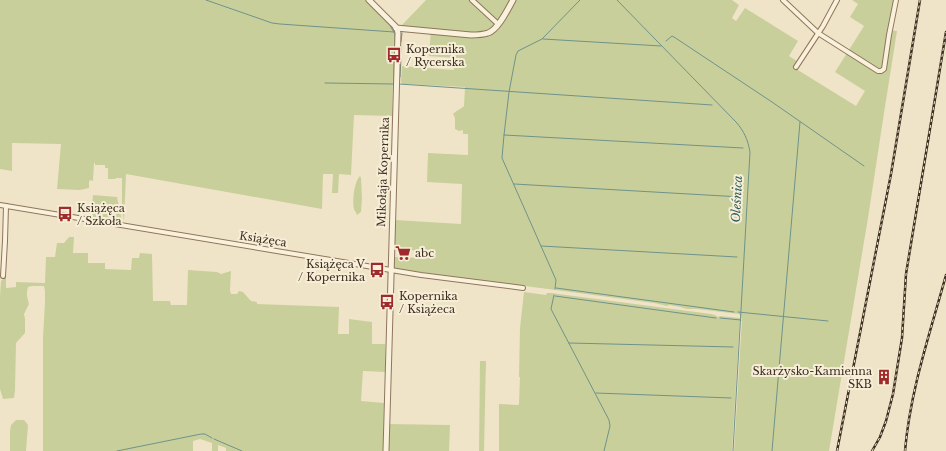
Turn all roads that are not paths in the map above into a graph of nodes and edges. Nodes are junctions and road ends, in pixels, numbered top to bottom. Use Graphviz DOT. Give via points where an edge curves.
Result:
graph roads {
  1 [pos="369,0"];
  2 [pos="472,0"];
  3 [pos="513,0"];
  4 [pos="783,0"];
  5 [pos="837,0"];
  6 [pos="896,0"];
  7 [pos="498,24"];
  8 [pos="396,28"];
  9 [pos="818,33"];
  10 [pos="796,67"];
  11 [pos="0,205"];
  12 [pos="6,206"];
  13 [pos="391,269"];
  14 [pos="3,276"];
  15 [pos="523,288"];
  16 [pos="386,451"];
  1 -- 8 [label="street"];
  2 -- 7 [label="street"];
  3 -- 7 [label="street"];
  4 -- 9 [label="street"];
  5 -- 9 [label="street"];
  6 -- 9 [label="street" via="882,71"];
  7 -- 8 [label="street" via="494,30 481,35"];
  8 -- 13 [label="street, Mikołaja Kopernika" via="398,34"];
  9 -- 10 [label="street"];
  11 -- 12 [label="street, Książęca"];
  12 -- 13 [label="street, Książęca"];
  12 -- 14 [label="street"];
  13 -- 15 [label="street, Książęca"];
  13 -- 16 [label="street, Mikołaja Kopernika"];
}
